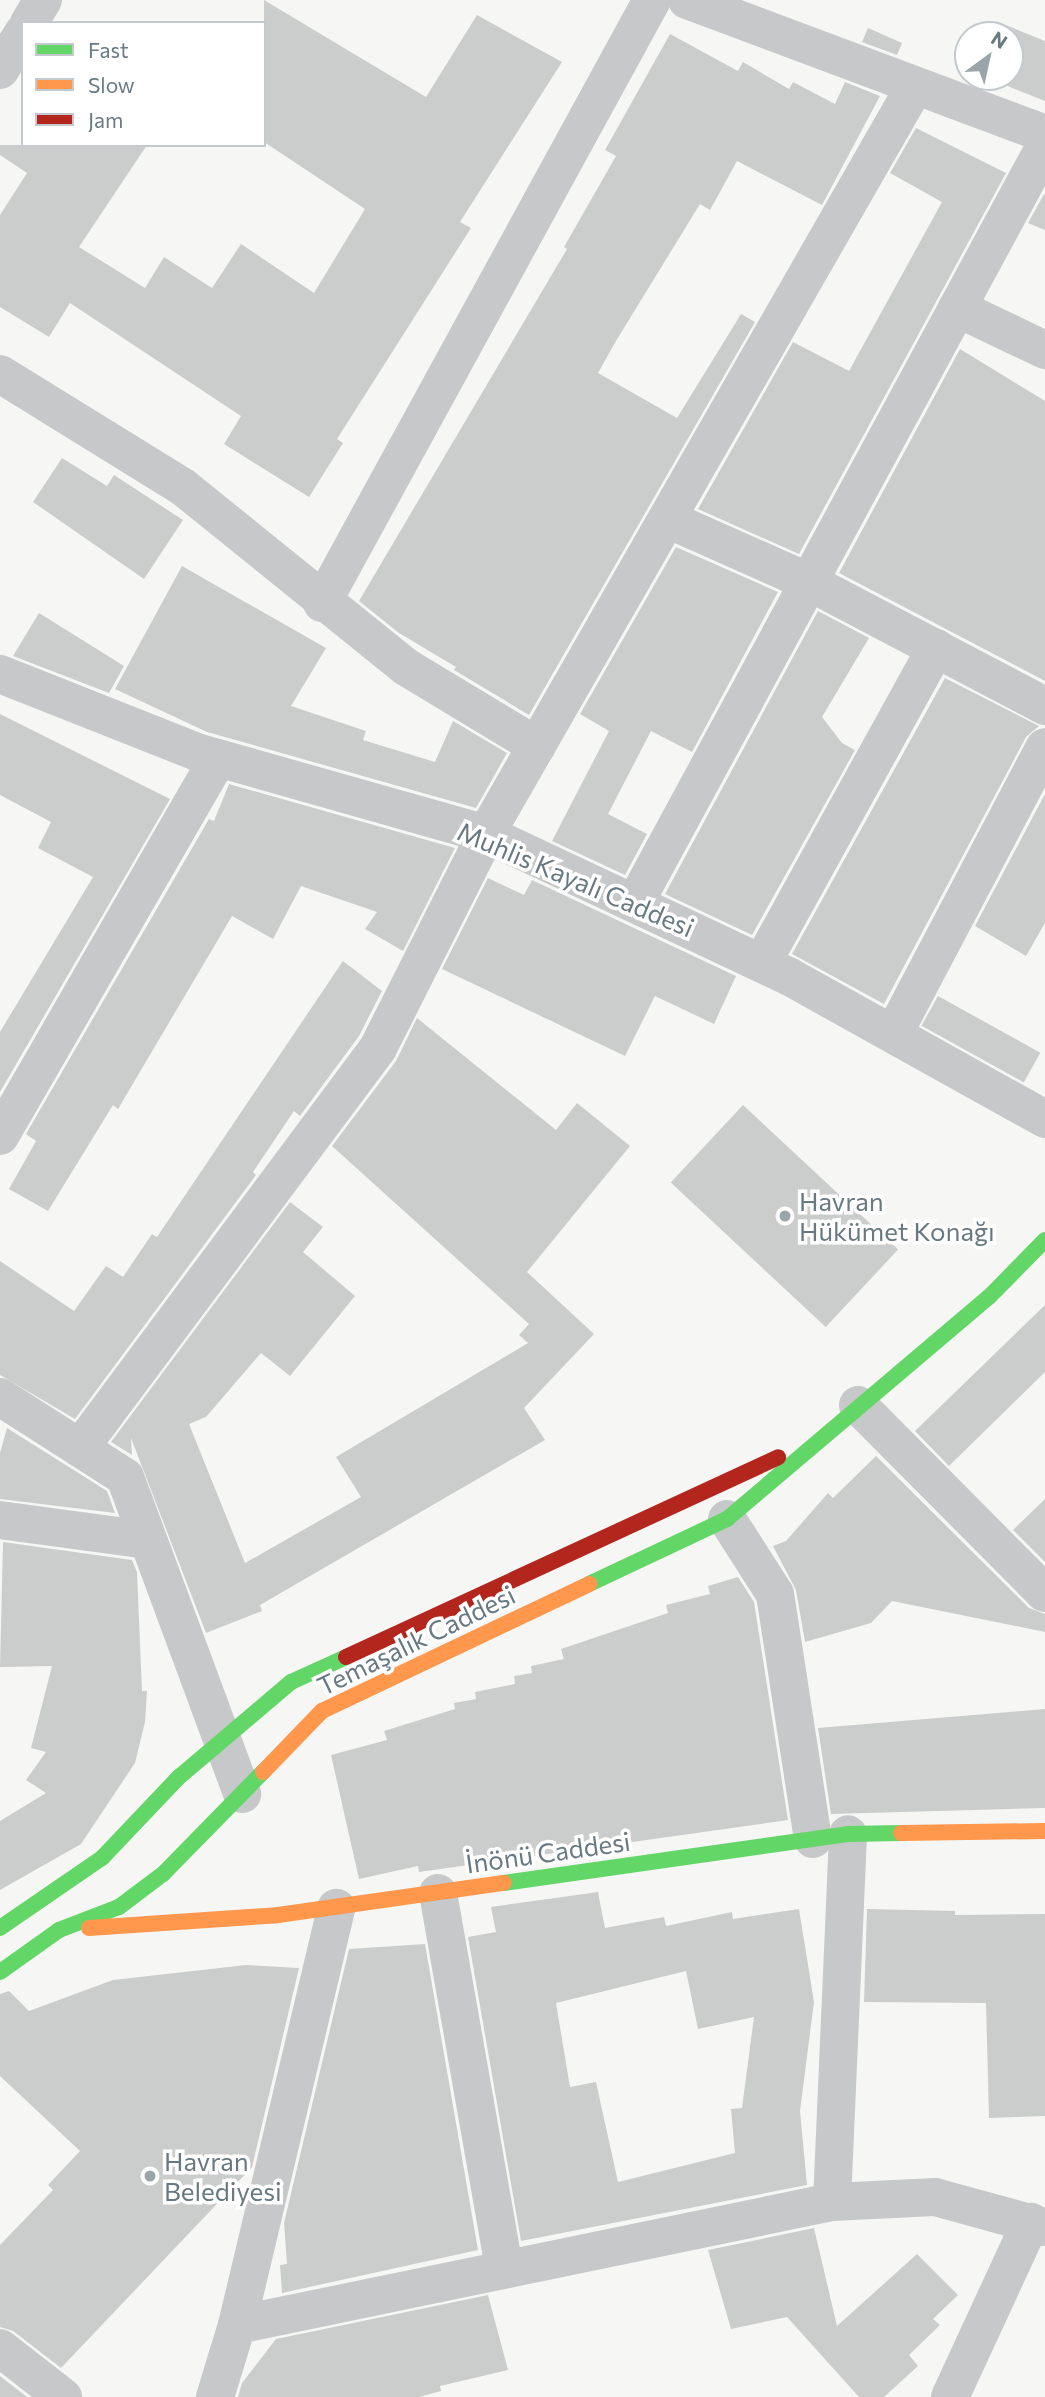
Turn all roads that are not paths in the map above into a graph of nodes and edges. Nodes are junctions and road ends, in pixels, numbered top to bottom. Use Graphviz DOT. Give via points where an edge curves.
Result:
graph roads {
  1 [pos="44,0"];
  2 [pos="652,0"];
  3 [pos="687,0"];
  4 [pos="30,21"];
  5 [pos="21,36"];
  6 [pos="0,70"];
  7 [pos="915,86"];
  8 [pos="1045,134"];
  9 [pos="1045,146"];
  10 [pos="957,308"];
  11 [pos="1045,350"];
  12 [pos="0,374"];
  13 [pos="667,519"];
  14 [pos="809,582"];
  15 [pos="322,603"];
  16 [pos="936,648"];
  17 [pos="0,674"];
  18 [pos="1045,706"];
  19 [pos="537,746"];
  20 [pos="1045,747"];
  21 [pos="218,758"];
  22 [pos="486,834"];
  23 [pos="636,901"];
  24 [pos="762,963"];
  25 [pos="894,1033"];
  26 [pos="1045,1119"];
  27 [pos="0,1136"];
  28 [pos="1045,1240"];
  29 [pos="0,1397"];
  30 [pos="858,1405"];
  31 [pos="815,1440"];
  32 [pos="80,1448"];
  33 [pos="727,1519"];
  34 [pos="0,1520"];
  35 [pos="148,1540"];
  36 [pos="1045,1593"];
  37 [pos="219,1743"];
  38 [pos="242,1794"];
  39 [pos="1045,1831"];
  40 [pos="831,1836"];
  41 [pos="438,1893"];
  42 [pos="336,1908"];
  43 [pos="0,1928"];
  44 [pos="58,1930"];
  45 [pos="0,1972"];
  46 [pos="832,2202"];
  47 [pos="1038,2224"];
  48 [pos="504,2269"];
  49 [pos="237,2325"];
  50 [pos="0,2348"];
  51 [pos="63,2397"];
  52 [pos="215,2397"];
  53 [pos="950,2397"];
  1 -- 4 [label="street"];
  2 -- 15 [label="street"];
  3 -- 7 [label="street"];
  5 -- 6 [label="street"];
  7 -- 8 [label="street"];
  7 -- 13 [label="street"];
  9 -- 10 [label="street"];
  10 -- 11 [label="street"];
  10 -- 14 [label="street"];
  12 -- 15 [label="street" via="183,487"];
  13 -- 14 [label="street"];
  13 -- 19 [label="street"];
  14 -- 16 [label="street"];
  14 -- 23 [label="street"];
  15 -- 19 [label="street" via="406,667"];
  16 -- 18 [label="street"];
  16 -- 24 [label="street"];
  17 -- 21 [label="street, Muhlis Kayalı Caddesi"];
  19 -- 22 [label="street"];
  20 -- 25 [label="street"];
  21 -- 22 [label="street, Muhlis Kayalı Caddesi"];
  21 -- 27 [label="street"];
  22 -- 23 [label="street, Muhlis Kayalı Caddesi"];
  22 -- 32 [label="street" via="377,1048"];
  23 -- 24 [label="street, Muhlis Kayalı Caddesi"];
  24 -- 25 [label="street, Muhlis Kayalı Caddesi"];
  25 -- 26 [label="street, Muhlis Kayalı Caddesi"];
  28 -- 30 [label="street, Temaşalık Caddesi" via="989,1297"];
  29 -- 32 [label="street"];
  30 -- 31 [label="street, Temaşalık Caddesi"];
  30 -- 36 [label="street"];
  31 -- 33 [label="street, Temaşalık Caddesi"];
  31 -- 37 [label="street, Temaşalık Caddesi" via="291,1682"];
  32 -- 35 [label="street" via="125,1477"];
  33 -- 38 [label="street, Temaşalık Caddesi" via="322,1711"];
  33 -- 40 [label="street" via="775,1594"];
  34 -- 35 [label="street"];
  35 -- 37 [label="street"];
  37 -- 38 [label="street"];
  37 -- 43 [label="street, Temaşalık Caddesi" via="179,1777 102,1858"];
  38 -- 44 [label="street, Temaşalık Caddesi" via="163,1874 130,1899"];
  39 -- 40 [label="street, İnönü Caddesi"];
  40 -- 41 [label="street, İnönü Caddesi"];
  40 -- 46 [label="street"];
  41 -- 42 [label="street, İnönü Caddesi"];
  41 -- 48 [label="street"];
  42 -- 44 [label="street, İnönü Caddesi"];
  42 -- 49 [label="street"];
  44 -- 45 [label="street, Temaşalık Caddesi"];
  46 -- 47 [label="street" via="935,2197"];
  46 -- 48 [label="street"];
  47 -- 53 [label="street"];
  48 -- 49 [label="street"];
  49 -- 52 [label="street"];
  50 -- 51 [label="street"];
}
